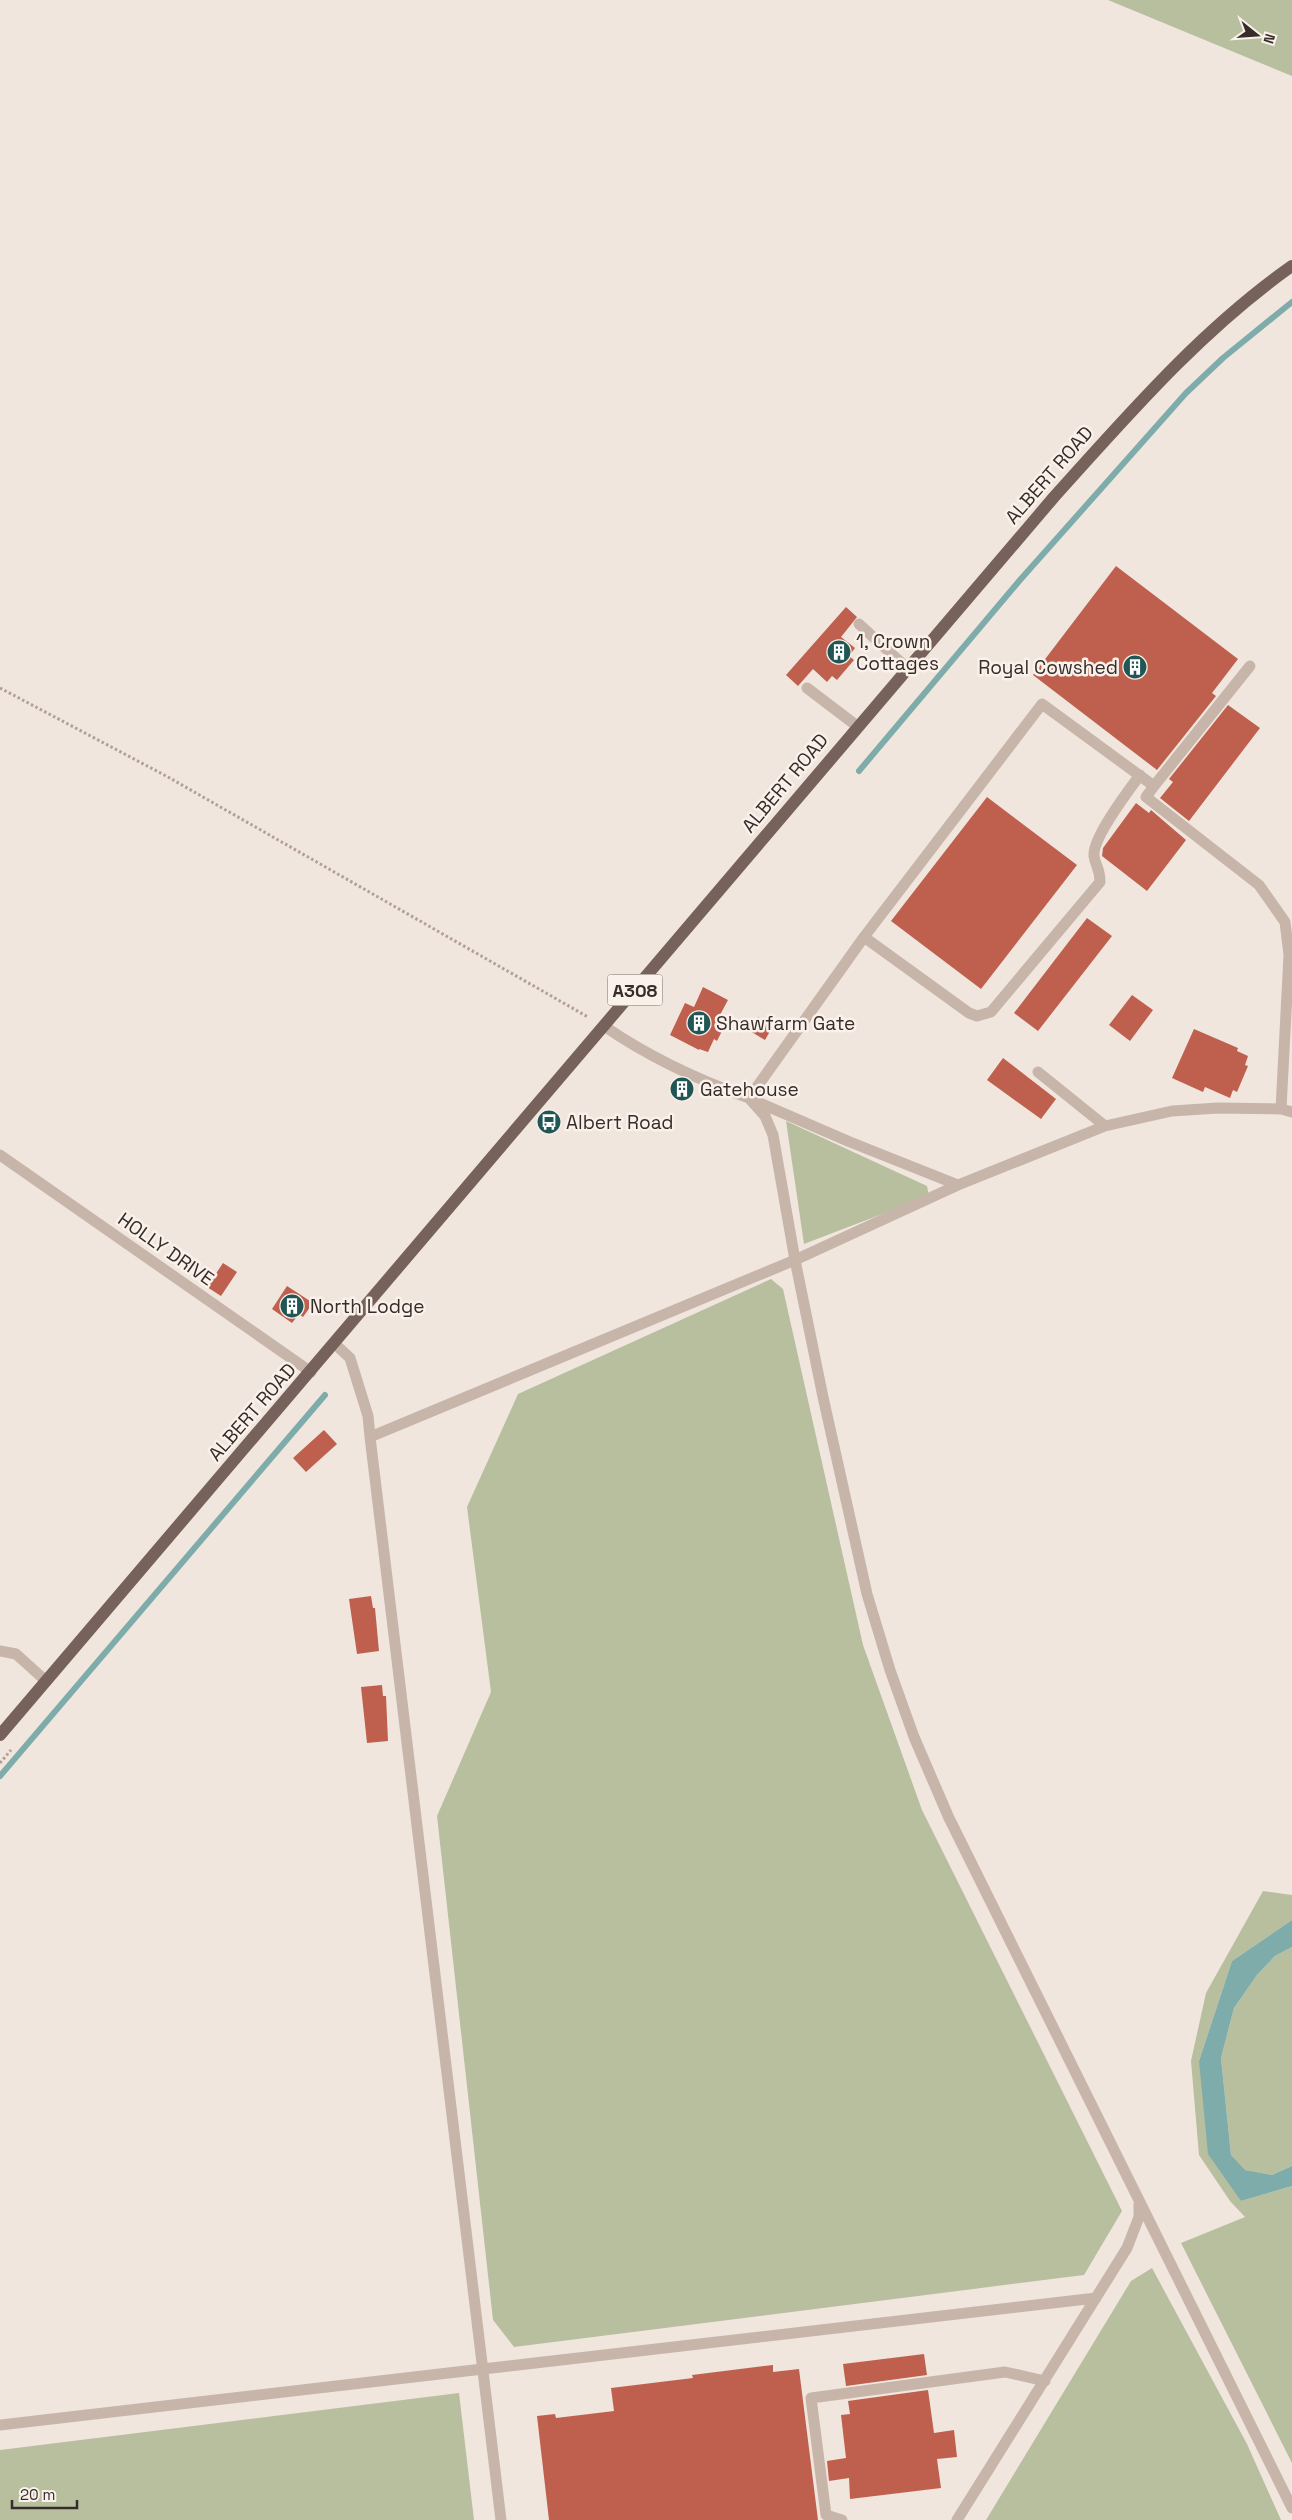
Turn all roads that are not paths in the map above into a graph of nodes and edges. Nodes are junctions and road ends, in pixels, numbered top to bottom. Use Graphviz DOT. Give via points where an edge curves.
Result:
graph roads {
  1 [pos="1292,266"];
  2 [pos="859,624"];
  3 [pos="1250,666"];
  4 [pos="908,668"];
  5 [pos="807,688"];
  6 [pos="857,726"];
  7 [pos="1140,776"];
  8 [pos="1154,786"];
  9 [pos="864,937"];
  10 [pos="604,1026"];
  11 [pos="1038,1072"];
  12 [pos="749,1098"];
  13 [pos="1286,1111"];
  14 [pos="1105,1126"];
  15 [pos="0,1155"];
  16 [pos="958,1185"];
  17 [pos="795,1260"];
  18 [pos="335,1344"];
  19 [pos="311,1372"];
  20 [pos="370,1437"];
  21 [pos="0,1651"];
  22 [pos="46,1681"];
  23 [pos="0,1735"];
  24 [pos="1139,2202"];
  25 [pos="1096,2298"];
  26 [pos="483,2370"];
  27 [pos="1044,2381"];
  28 [pos="0,2425"];
  29 [pos="1292,2508"];
  30 [pos="501,2520"];
  31 [pos="842,2520"];
  32 [pos="957,2520"];
  1 -- 4 [label="main road, ALBERT ROAD / A308" via="1214,328 1156,383"];
  2 -- 4 [label="lane"];
  3 -- 8 [label="lane"];
  4 -- 6 [label="main road, ALBERT ROAD / A308"];
  5 -- 6 [label="lane"];
  6 -- 10 [label="main road, ALBERT ROAD / A308"];
  7 -- 8 [label="lane"];
  7 -- 9 [label="lane" via="1042,704"];
  7 -- 9 [label="lane" via="1098,841 1094,856 1100,870 1100,882 991,1012 977,1016 969,1013"];
  8 -- 13 [label="lane" via="1146,797 1259,885 1285,922 1289,955"];
  9 -- 12 [label="lane"];
  10 -- 12 [label="lane" via="646,1053 724,1090"];
  10 -- 18 [label="main road, ALBERT ROAD / A308"];
  11 -- 14 [label="lane"];
  12 -- 16 [label="lane"];
  12 -- 17 [label="lane" via="765,1116 773,1135"];
  13 -- 14 [label="lane" via="1218,1108 1172,1111"];
  14 -- 16 [label="lane"];
  15 -- 19 [label="lane, HOLLY DRIVE"];
  16 -- 17 [label="lane"];
  17 -- 20 [label="lane"];
  17 -- 24 [label="lane" via="867,1594 914,1737 949,1818"];
  18 -- 19 [label="main road, ALBERT ROAD / A308"];
  18 -- 20 [label="lane" via="350,1358 368,1416"];
  19 -- 22 [label="main road, ALBERT ROAD / A308"];
  20 -- 26 [label="lane"];
  21 -- 22 [label="lane" via="16,1654"];
  22 -- 23 [label="main road, ALBERT ROAD / A308"];
  24 -- 25 [label="lane" via="1139,2218 1127,2248"];
  24 -- 29 [label="lane"];
  25 -- 26 [label="lane"];
  25 -- 27 [label="lane"];
  26 -- 28 [label="lane"];
  26 -- 30 [label="lane"];
  27 -- 31 [label="lane" via="1005,2372 811,2398 826,2515"];
  27 -- 32 [label="lane"];
}
